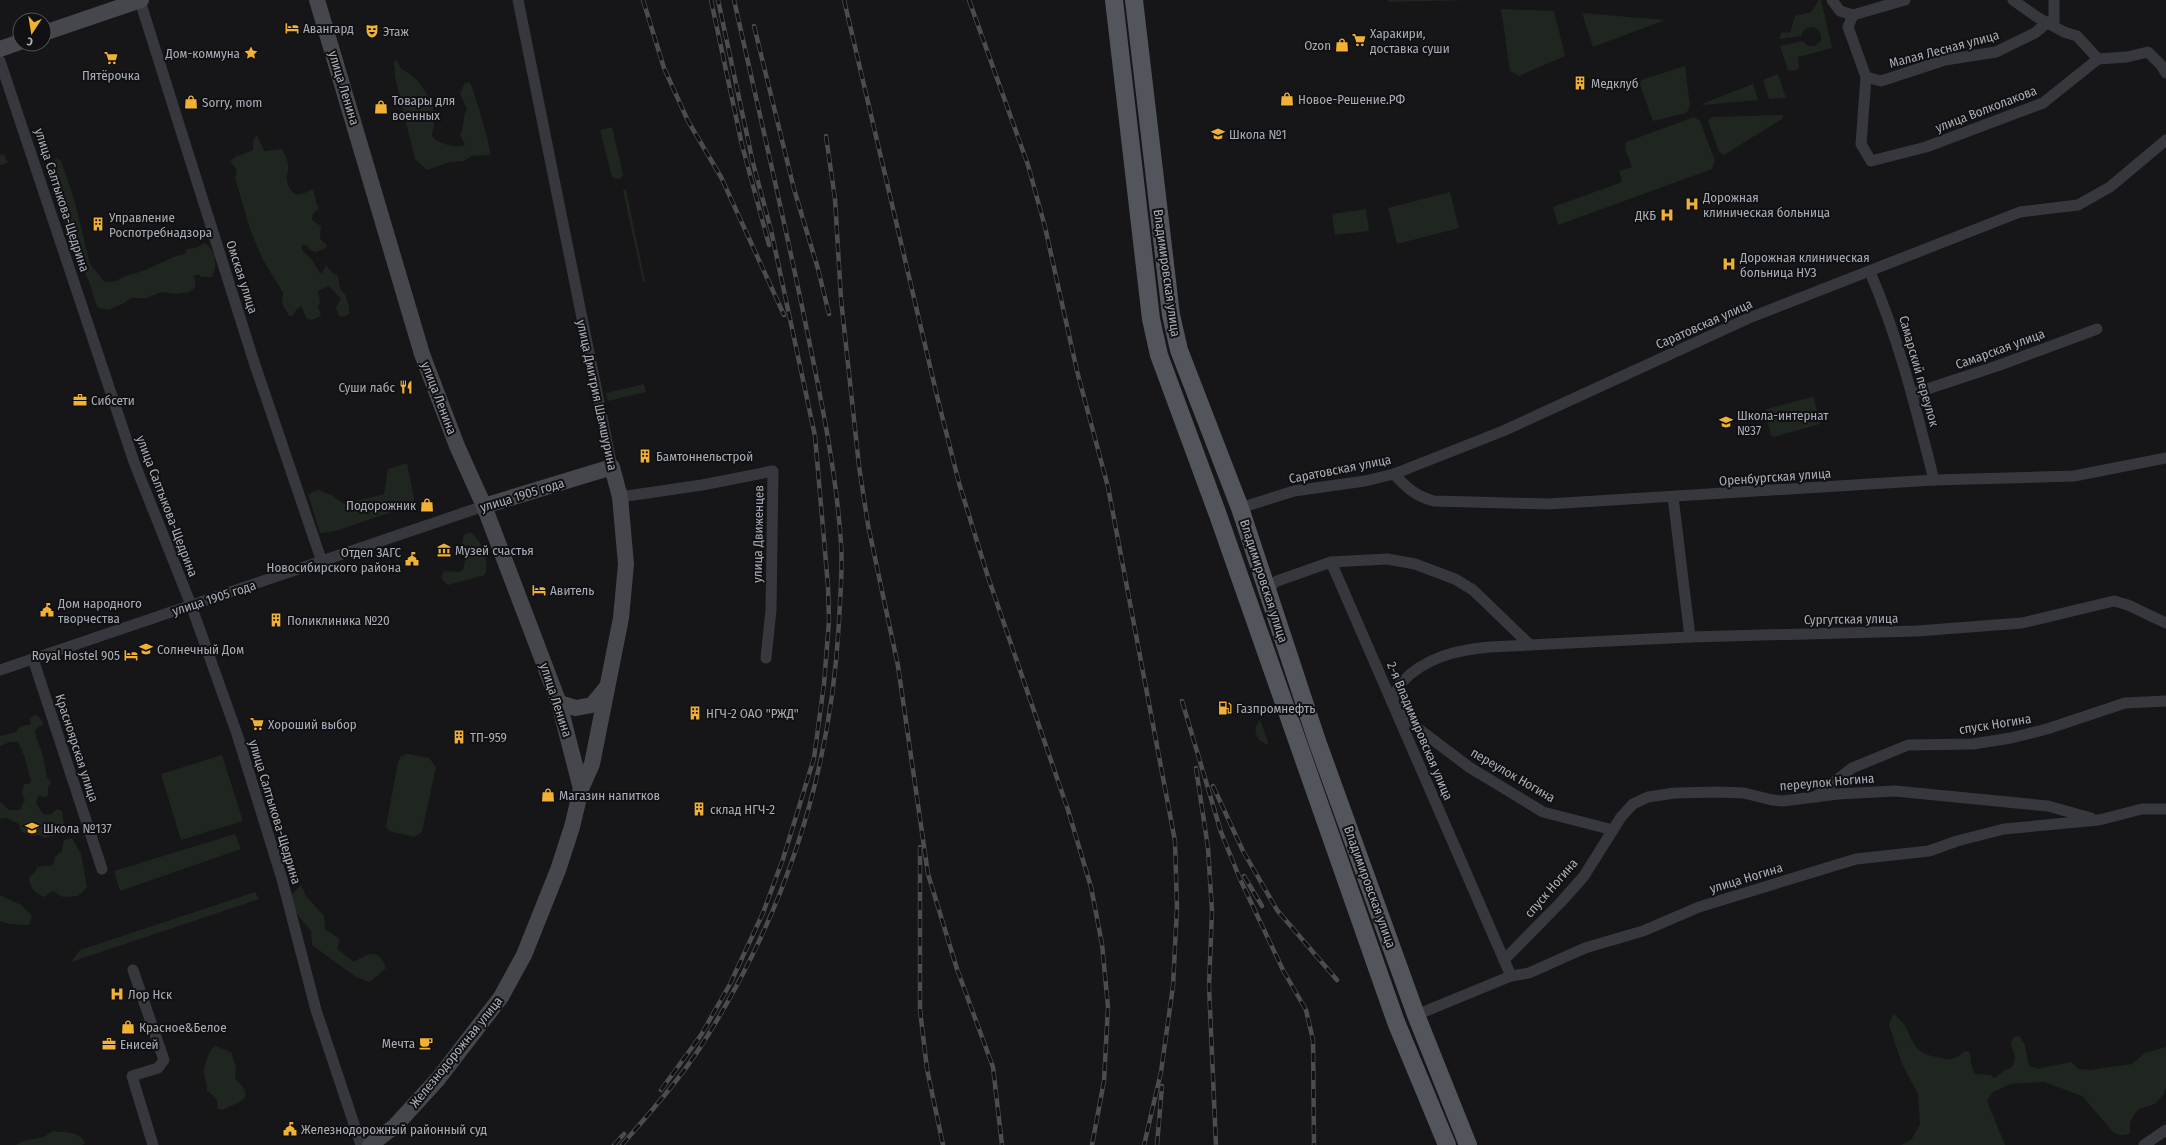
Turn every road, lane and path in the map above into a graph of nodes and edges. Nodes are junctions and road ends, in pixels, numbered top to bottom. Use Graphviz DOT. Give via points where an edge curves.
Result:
graph roads {
  1 [pos="140,0"];
  2 [pos="317,0"];
  3 [pos="518,0"];
  4 [pos="1114,0"];
  5 [pos="1134,0"];
  6 [pos="1832,0"];
  7 [pos="1905,0"];
  8 [pos="2013,0"];
  9 [pos="2054,0"];
  10 [pos="1853,15"];
  11 [pos="2051,24"];
  12 [pos="52,31"];
  13 [pos="12,45"];
  14 [pos="0,49"];
  15 [pos="2098,59"];
  16 [pos="0,61"];
  17 [pos="2166,73"];
  18 [pos="1866,77"];
  19 [pos="2166,140"];
  20 [pos="1870,272"];
  21 [pos="2097,329"];
  22 [pos="1912,394"];
  23 [pos="2166,458"];
  24 [pos="612,467"];
  25 [pos="1394,474"];
  26 [pos="1934,480"];
  27 [pos="620,497"];
  28 [pos="1673,497"];
  29 [pos="484,506"];
  30 [pos="1240,508"];
  31 [pos="322,562"];
  32 [pos="1331,562"];
  33 [pos="1266,589"];
  34 [pos="191,605"];
  35 [pos="2166,623"];
  36 [pos="1690,636"];
  37 [pos="1530,645"];
  38 [pos="766,658"];
  39 [pos="33,659"];
  40 [pos="0,670"];
  41 [pos="606,688"];
  42 [pos="2166,701"];
  43 [pos="1392,702"];
  44 [pos="559,703"];
  45 [pos="581,789"];
  46 [pos="1815,797"];
  47 [pos="2166,809"];
  48 [pos="2099,820"];
  49 [pos="1613,830"];
  50 [pos="102,870"];
  51 [pos="1504,960"];
  52 [pos="133,970"];
  53 [pos="1511,976"];
  54 [pos="1416,1015"];
  55 [pos="2166,1130"];
  56 [pos="153,1145"];
  57 [pos="361,1145"];
  58 [pos="370,1145"];
  59 [pos="1447,1145"];
  60 [pos="1468,1145"];
  61 [pos="2144,1145"];
  1 -- 12 [label="street"];
  1 -- 31 [label="street, Омская улица" via="254,362"];
  2 -- 29 [label="street, улица Ленина" via="422,354 457,446"];
  3 -- 24 [label="street, улица Дмитрия Шамшурина"];
  4 -- 59 [label="main road, Владимировская улица" via="1151,319 1159,355 1218,515 1396,1022"];
  5 -- 30 [label="main road, Владимировская улица" via="1170,307 1177,343"];
  6 -- 10 [label="street" via="1840,11"];
  7 -- 10 [label="street"];
  8 -- 11 [label="street"];
  9 -- 11 [label="street"];
  10 -- 18 [label="street" via="1848,27"];
  11 -- 15 [label="street" via="2077,36"];
  11 -- 18 [label="street, Малая Лесная улица" via="1996,52 1945,60 1881,81"];
  13 -- 14 [label="street"];
  15 -- 17 [label="street" via="2127,57 2148,52"];
  15 -- 18 [label="street, улица Волколакова" via="2043,103 1926,147 1871,161 1861,144"];
  16 -- 34 [label="street, улица Салтыкова-Щедрина" via="134,462"];
  19 -- 20 [label="street, Саратовская улица" via="2110,187 2078,205 2020,212"];
  20 -- 22 [label="street, Самарский переулок" via="1888,314"];
  20 -- 25 [label="street, Саратовская улица" via="1749,318 1503,431"];
  21 -- 22 [label="street, Самарская улица" via="1998,366"];
  22 -- 26 [label="street, Самарский переулок"];
  23 -- 26 [label="street, Оренбургская улица" via="2074,476"];
  24 -- 27 [label="street, улица Дмитрия Шамшурина"];
  24 -- 29 [label="street, улица 1905 года"];
  25 -- 28 [label="street, Оренбургская улица" via="1410,491 1434,501 1548,504"];
  25 -- 30 [label="street, Саратовская улица" via="1294,492"];
  26 -- 28 [label="street, Оренбургская улица"];
  27 -- 38 [label="street, улица Движенцев" via="715,483 773,471 771,610"];
  27 -- 41 [label="street, улица Дмитрия Шамшурина" via="626,564 621,618"];
  28 -- 36 [label="street"];
  29 -- 31 [label="street, улица 1905 года"];
  29 -- 44 [label="street, улица Ленина"];
  30 -- 33 [label="main road, Владимировская улица"];
  31 -- 34 [label="street, улица 1905 года"];
  32 -- 33 [label="street" via="1278,581"];
  32 -- 37 [label="street" via="1387,559 1415,564 1454,579 1473,590"];
  32 -- 43 [label="street, 2-я Владимировская улица"];
  33 -- 54 [label="main road, Владимировская улица" via="1317,741"];
  34 -- 39 [label="street, улица 1905 года"];
  34 -- 57 [label="street, улица Салтыкова-Щедрина" via="237,734 282,879 316,1010"];
  35 -- 36 [label="street, Сургутская улица" via="2114,601 2022,623 1917,631"];
  36 -- 37 [label="street, Сургутская улица"];
  37 -- 43 [label="street, Сургутская улица" via="1461,650 1427,662 1400,684"];
  39 -- 40 [label="street, улица 1905 года"];
  39 -- 50 [label="street, Красноярская улица"];
  41 -- 44 [label="street" via="592,706 576,708"];
  41 -- 45 [label="street, улица Дмитрия Шамшурина" via="603,718 592,764"];
  42 -- 46 [label="street, спуск Ногина" via="2125,703 2011,738 1973,744 1908,745 1852,768"];
  43 -- 49 [label="street, переулок Ногина" via="1420,730 1469,767 1543,812"];
  43 -- 51 [label="street, 2-я Владимировская улица"];
  44 -- 45 [label="street, улица Ленина"];
  45 -- 58 [label="street, Железнодорожная улица" via="558,870 514,976 482,1024 438,1079 396,1126"];
  46 -- 48 [label="street, переулок Ногина" via="1895,791 2048,806"];
  46 -- 49 [label="street, переулок Ногина" via="1772,800 1744,793 1718,792 1675,793 1648,797 1633,804"];
  47 -- 48 [label="street, улица Ногина" via="2142,809"];
  48 -- 53 [label="street, улица Ногина" via="2004,829 1929,851 1856,859 1699,907 1644,931 1585,948 1529,973"];
  49 -- 51 [label="street, спуск Ногина" via="1584,876"];
  51 -- 53 [label="street, 2-я Владимировская улица"];
  52 -- 56 [label="street" via="164,1060 158,1068 132,1076"];
  53 -- 54 [label="street, улица Ногина"];
  54 -- 60 [label="main road, Владимировская улица"];
  55 -- 61 [label="street"];
}
